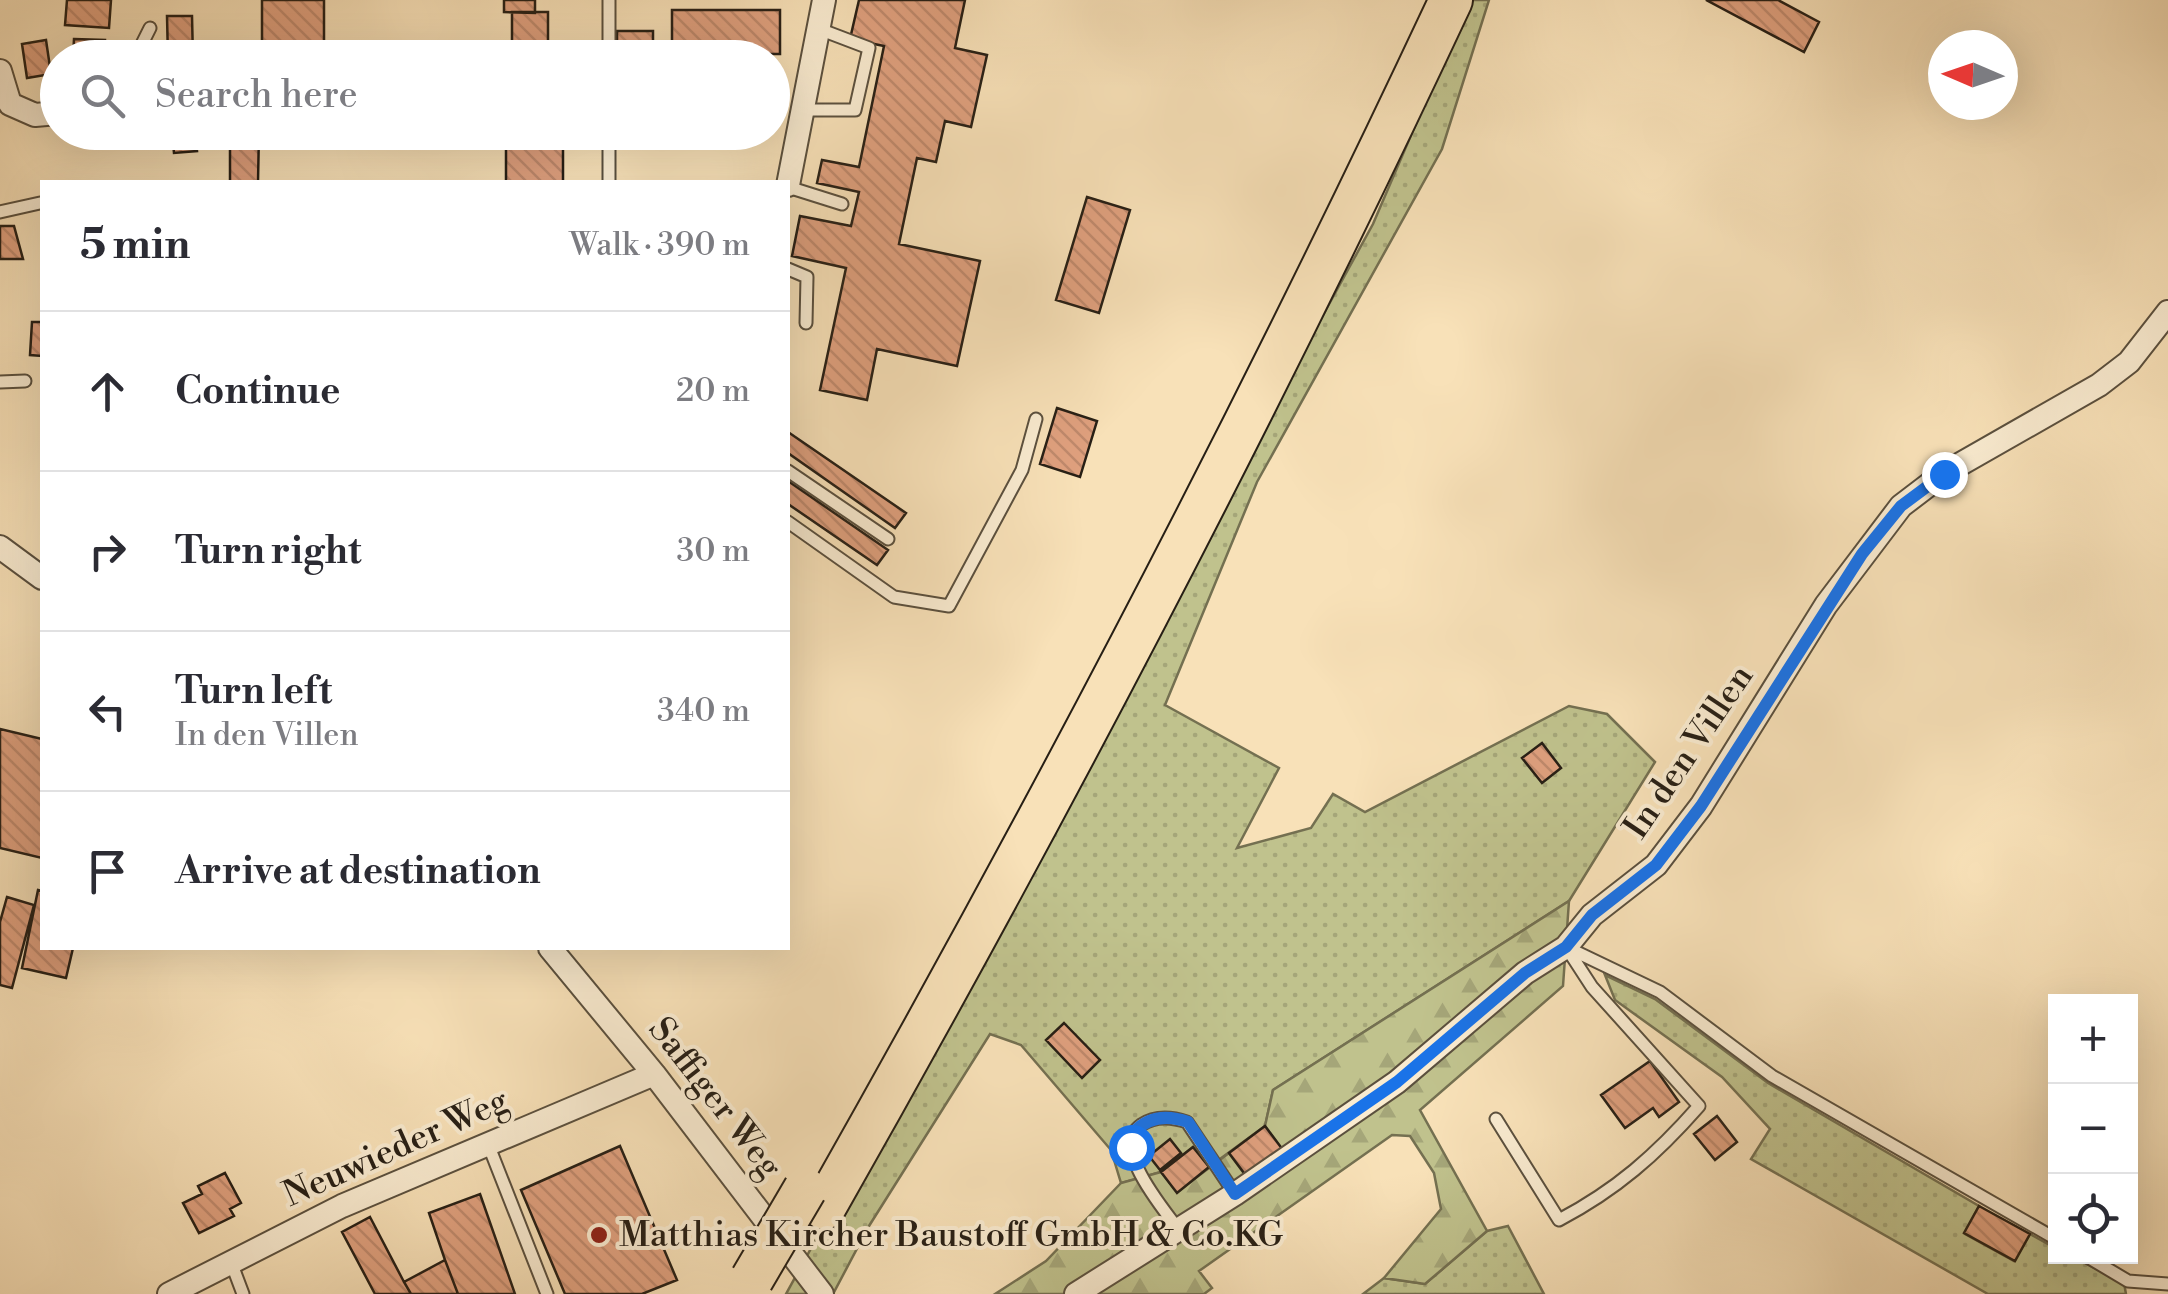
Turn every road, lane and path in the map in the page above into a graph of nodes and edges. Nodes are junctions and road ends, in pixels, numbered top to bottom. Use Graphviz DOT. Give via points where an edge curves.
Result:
graph roads {
  1 [pos="609,0"];
  2 [pos="824,0"];
  3 [pos="1422,0"];
  4 [pos="1451,0"];
  5 [pos="150,28"];
  6 [pos="819,29"];
  7 [pos="144,40"];
  8 [pos="609,40"];
  9 [pos="0,70"];
  10 [pos="804,110"];
  11 [pos="40,115"];
  12 [pos="609,150"];
  13 [pos="609,180"];
  14 [pos="789,180"];
  15 [pos="790,187"];
  16 [pos="40,203"];
  17 [pos="842,204"];
  18 [pos="0,212"];
  19 [pos="790,270"];
  20 [pos="2168,312"];
  21 [pos="806,322"];
  22 [pos="26,381"];
  23 [pos="0,382"];
  24 [pos="1036,419"];
  25 [pos="790,472"];
  26 [pos="790,523"];
  27 [pos="888,539"];
  28 [pos="0,547"];
  29 [pos="40,577"];
  30 [pos="1566,947"];
  31 [pos="552,950"];
  32 [pos="654,1074"];
  33 [pos="1496,1119"];
  34 [pos="488,1144"];
  35 [pos="1235,1194"];
  36 [pos="814,1198"];
  37 [pos="1178,1230"];
  38 [pos="2048,1234"];
  39 [pos="231,1262"];
  40 [pos="2097,1264"];
  41 [pos="2168,1284"];
  42 [pos="2130,1287"];
  43 [pos="757,1289"];
  44 [pos="169,1294"];
  45 [pos="243,1294"];
  46 [pos="548,1294"];
  47 [pos="822,1294"];
  48 [pos="1076,1294"];
  1 -- 8 [label="lane"];
  2 -- 6 [label="street"];
  3 -- 36 [label="highway" via="1081,690"];
  4 -- 36 [label="highway" via="1102,707"];
  5 -- 7 [label="lane"];
  6 -- 10 [label="street"];
  6 -- 10 [label="lane" via="869,48 855,110"];
  9 -- 11 [label="street" via="10,104"];
  10 -- 14 [label="street"];
  12 -- 13 [label="lane"];
  15 -- 17 [label="lane"];
  16 -- 18 [label="lane"];
  19 -- 21 [label="lane" via="807,277"];
  20 -- 30 [label="street, In den Villen" via="2129,362 2100,384 1901,506 1826,605 1701,806 1656,865 1592,915"];
  22 -- 23 [label="lane"];
  24 -- 26 [label="lane" via="1022,470 949,606 894,597"];
  25 -- 27 [label="lane"];
  28 -- 29 [label="street"];
  30 -- 33 [label="lane" via="1592,987 1699,1106 1652,1159 1559,1220"];
  30 -- 35 [label="street, In den Villen" via="1525,973 1397,1082"];
  30 -- 38 [label="lane" via="1660,992 1772,1076"];
  31 -- 32 [label="street, Saffiger Weg"];
  32 -- 34 [label="street, Neuwieder Weg"];
  32 -- 47 [label="street, Saffiger Weg"];
  34 -- 39 [label="street, Neuwieder Weg"];
  34 -- 46 [label="lane"];
  35 -- 37 [label="street, In den Villen"];
  35 -- 37 [label="lane" via="1188,1122 1162,1117 1139,1126 1132,1158"];
  36 -- 43 [label="highway"];
  37 -- 48 [label="street, In den Villen"];
  39 -- 44 [label="street, Neuwieder Weg"];
  39 -- 45 [label="lane"];
  40 -- 42 [label="lane"];
  41 -- 42 [label="lane"];
}
